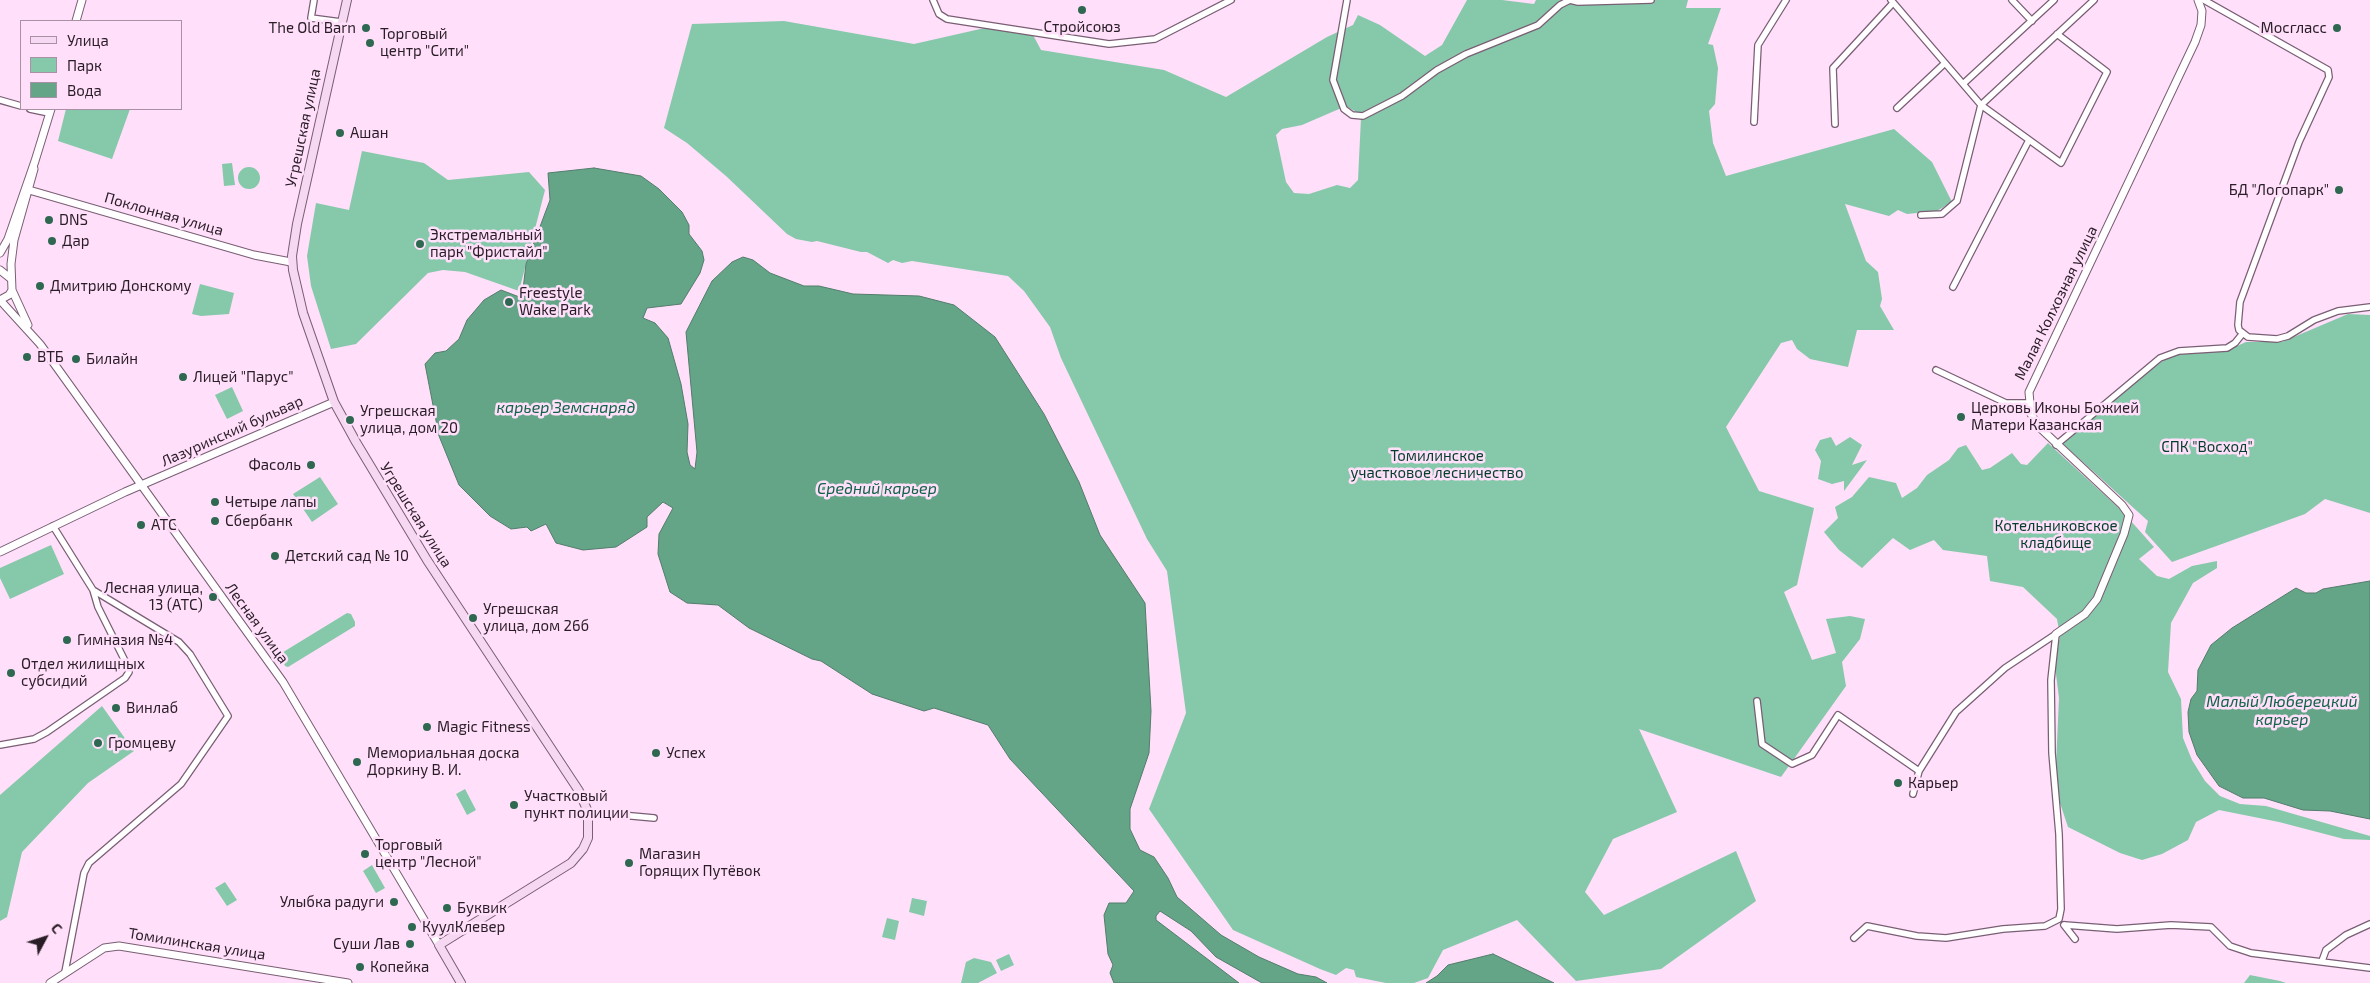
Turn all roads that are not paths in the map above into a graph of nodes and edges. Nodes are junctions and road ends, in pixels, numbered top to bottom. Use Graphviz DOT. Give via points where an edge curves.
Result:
graph roads {
  1 [pos="82,0"];
  2 [pos="314,0"];
  3 [pos="347,0"];
  4 [pos="932,0"];
  5 [pos="1231,0"];
  6 [pos="1347,0"];
  7 [pos="1570,0"];
  8 [pos="1651,0"];
  9 [pos="1786,0"];
  10 [pos="2012,0"];
  11 [pos="2054,0"];
  12 [pos="2094,0"];
  13 [pos="2198,0"];
  14 [pos="2204,0"];
  15 [pos="1892,1"];
  16 [pos="76,20"];
  17 [pos="2032,20"];
  18 [pos="342,22"];
  19 [pos="2057,34"];
  20 [pos="1945,63"];
  21 [pos="1963,84"];
  22 [pos="0,100"];
  23 [pos="1981,105"];
  24 [pos="20,106"];
  25 [pos="1897,108"];
  26 [pos="50,111"];
  27 [pos="1754,122"];
  28 [pos="1835,124"];
  29 [pos="2028,140"];
  30 [pos="35,162"];
  31 [pos="29,190"];
  32 [pos="1921,215"];
  33 [pos="0,252"];
  34 [pos="291,262"];
  35 [pos="0,270"];
  36 [pos="10,278"];
  37 [pos="1953,287"];
  38 [pos="12,290"];
  39 [pos="0,300"];
  40 [pos="2370,307"];
  41 [pos="30,330"];
  42 [pos="2242,333"];
  43 [pos="1936,370"];
  44 [pos="334,402"];
  45 [pos="2028,403"];
  46 [pos="2056,444"];
  47 [pos="142,485"];
  48 [pos="53,526"];
  49 [pos="0,552"];
  50 [pos="93,590"];
  51 [pos="2056,634"];
  52 [pos="1757,701"];
  53 [pos="0,745"];
  54 [pos="1919,771"];
  55 [pos="1913,794"];
  56 [pos="588,812"];
  57 [pos="654,818"];
  58 [pos="2059,919"];
  59 [pos="2370,924"];
  60 [pos="2065,925"];
  61 [pos="1854,938"];
  62 [pos="2075,939"];
  63 [pos="439,945"];
  64 [pos="2322,961"];
  65 [pos="2370,968"];
  66 [pos="65,972"];
  67 [pos="459,982"];
  68 [pos="50,983"];
  69 [pos="348,983"];
  1 -- 16 [label="street"];
  2 -- 18 [label="street" via="311,18"];
  3 -- 18 [label="main road, Угрешская улица"];
  4 -- 5 [label="street" via="939,14 948,19 1114,44 1144,42 1165,35"];
  6 -- 7 [label="street" via="1332,80 1344,109 1352,115 1363,116 1402,96 1437,70 1466,54 1538,24"];
  7 -- 8 [label="street"];
  9 -- 27 [label="street" via="1758,45"];
  10 -- 17 [label="street"];
  11 -- 17 [label="street"];
  12 -- 19 [label="street"];
  13 -- 45 [label="street, Малая Колхозная улица" via="2202,11 2201,26 2195,42 2034,378"];
  14 -- 42 [label="street" via="2328,70 2240,302 2238,325"];
  15 -- 20 [label="street"];
  15 -- 28 [label="street" via="1833,68"];
  17 -- 21 [label="street"];
  18 -- 34 [label="main road, Угрешская улица"];
  19 -- 23 [label="street"];
  19 -- 29 [label="street" via="2107,72 2061,163"];
  20 -- 21 [label="street"];
  20 -- 25 [label="street"];
  21 -- 23 [label="street"];
  22 -- 24 [label="street"];
  23 -- 29 [label="street"];
  23 -- 32 [label="street" via="1957,201 1942,214"];
  26 -- 30 [label="street"];
  29 -- 37 [label="street"];
  30 -- 31 [label="street"];
  30 -- 33 [label="street" via="8,239"];
  31 -- 34 [label="street, Поклонная улица" via="254,255"];
  31 -- 36 [label="street" via="14,240"];
  34 -- 44 [label="main road, Угрешская улица" via="303,312"];
  35 -- 36 [label="street"];
  36 -- 38 [label="street"];
  38 -- 39 [label="street"];
  38 -- 41 [label="street"];
  39 -- 41 [label="street, Лесная улица"];
  40 -- 42 [label="street" via="2338,311 2277,339 2248,338"];
  41 -- 47 [label="street, Лесная улица"];
  42 -- 46 [label="street" via="2227,348 2179,351 2160,358"];
  43 -- 45 [label="street" via="2006,403"];
  44 -- 47 [label="street, Лазуринский бульвар"];
  44 -- 56 [label="main road, Угрешская улица" via="393,505 571,779"];
  45 -- 46 [label="street, Малая Колхозная улица" via="2038,426"];
  46 -- 51 [label="street, Малая Колхозная улица" via="2129,515 2097,598 2085,614"];
  47 -- 48 [label="street, Лазуринский бульвар"];
  47 -- 63 [label="street, Лесная улица" via="283,682"];
  48 -- 49 [label="street, Лазуринский бульвар"];
  48 -- 50 [label="street"];
  50 -- 53 [label="street" via="129,672 48,732 34,739"];
  50 -- 66 [label="street" via="179,642 190,654 228,716 181,784 89,863 84,873"];
  51 -- 54 [label="street" via="2005,668 1956,712"];
  51 -- 58 [label="street" via="2051,670 2052,753 2059,834"];
  52 -- 54 [label="street" via="1762,744 1792,764 1812,754 1838,716"];
  54 -- 55 [label="street"];
  56 -- 57 [label="street"];
  56 -- 63 [label="main road, Угрешская улица" via="588,838 571,863"];
  58 -- 60 [label="street"];
  58 -- 61 [label="street" via="2045,926 1946,938 1867,926"];
  59 -- 64 [label="street" via="2346,935 2326,950"];
  60 -- 62 [label="street"];
  60 -- 64 [label="street" via="2116,929 2171,925 2211,927 2230,946 2251,953"];
  63 -- 67 [label="main road, Лесная улица"];
  64 -- 65 [label="street"];
  66 -- 68 [label="street, Томилинская улица"];
  66 -- 69 [label="street, Томилинская улица" via="104,948 119,946"];
}
